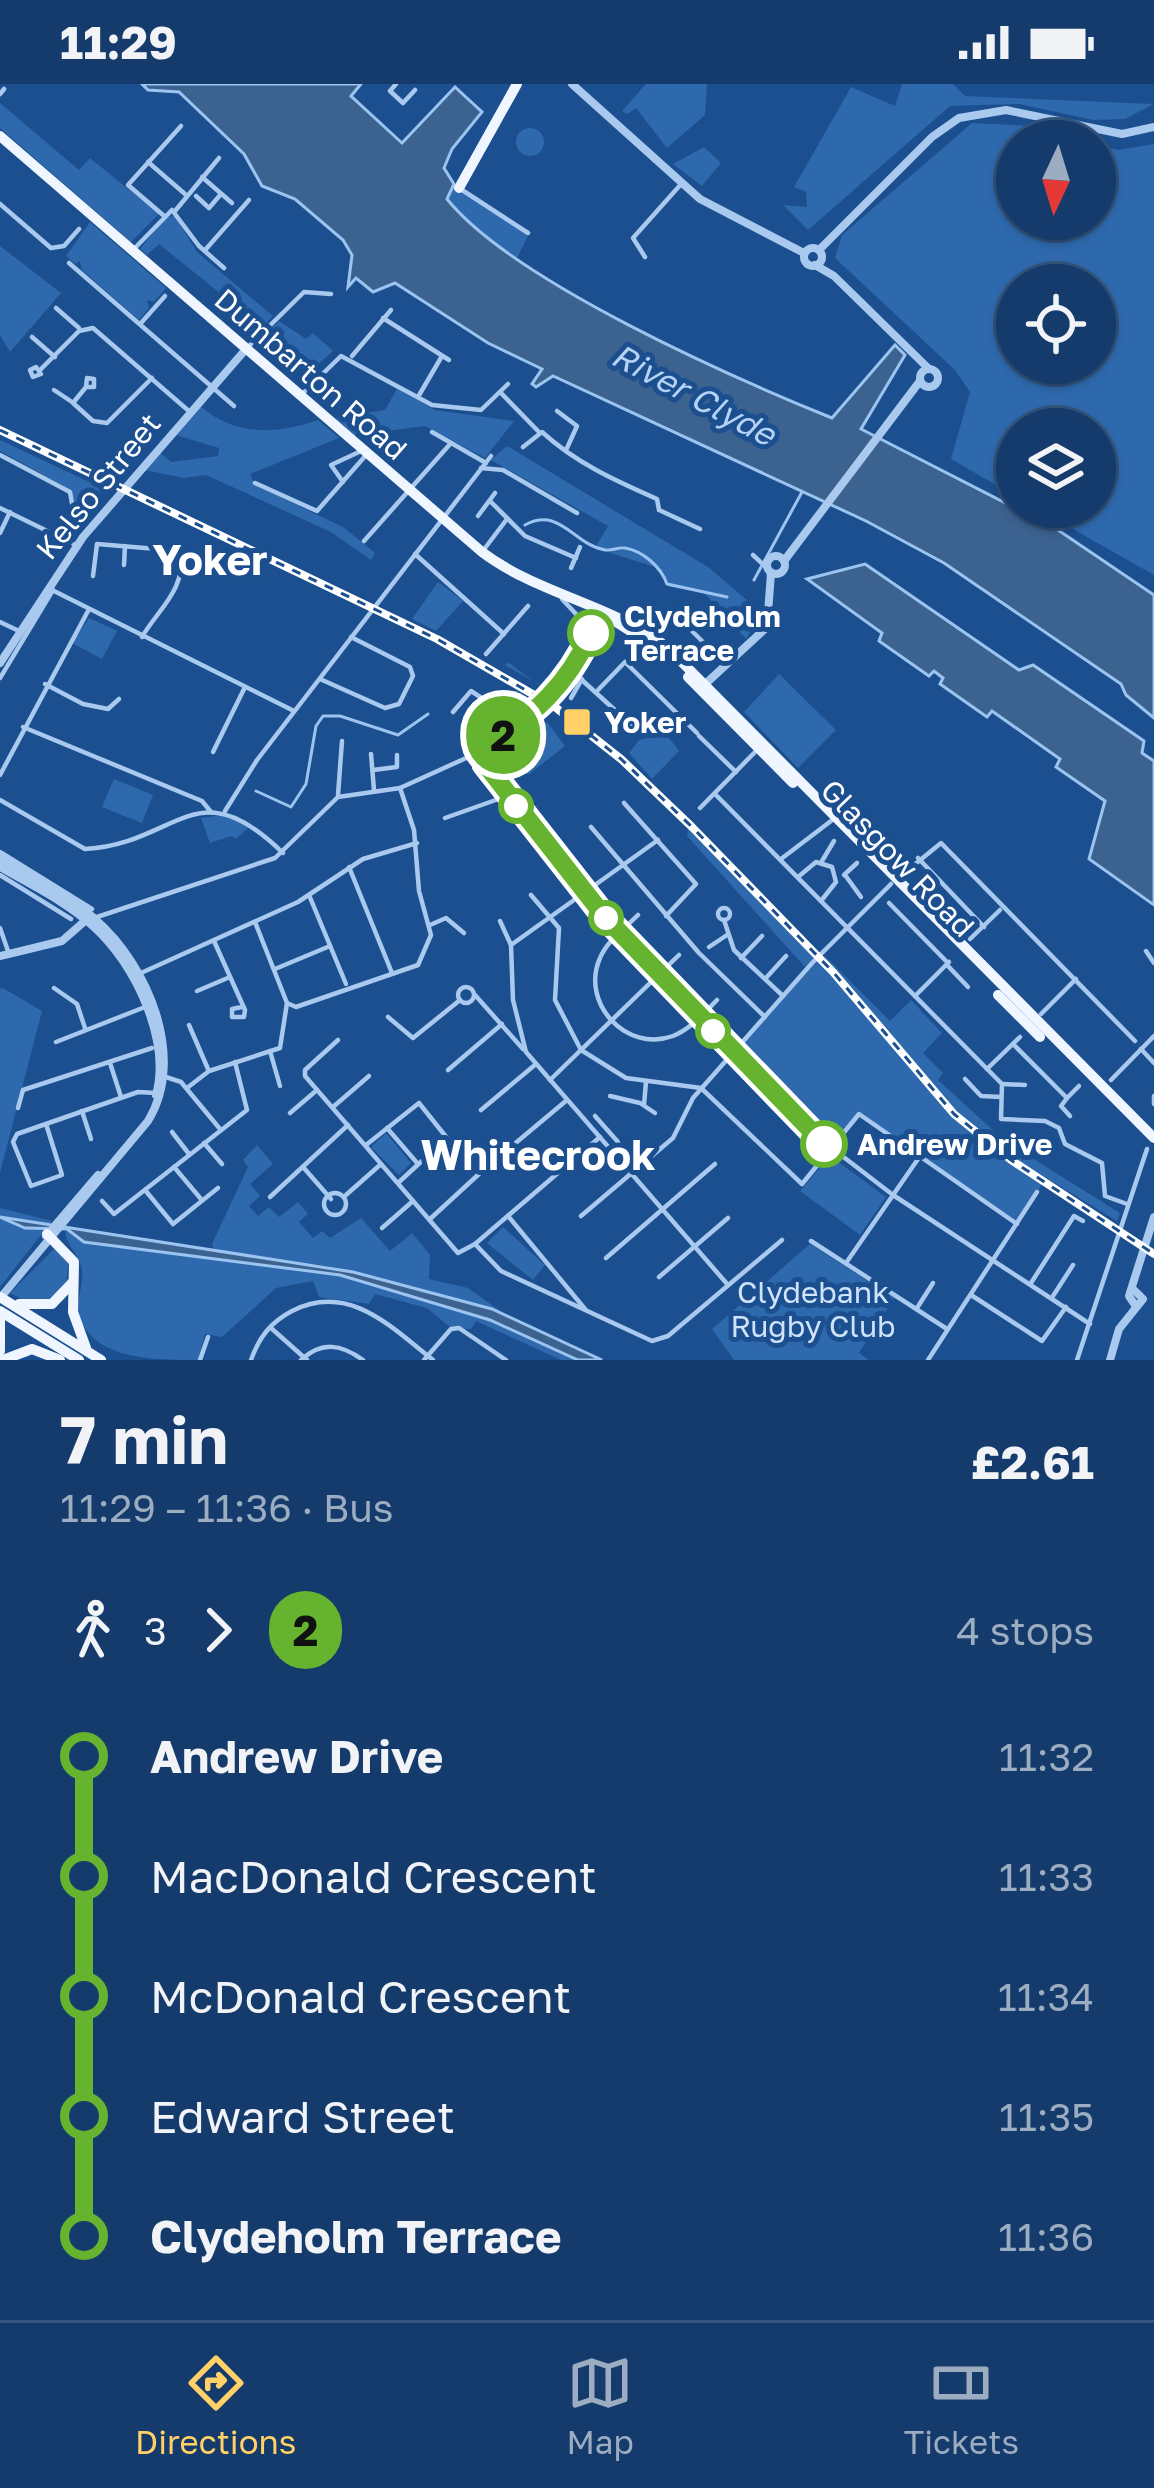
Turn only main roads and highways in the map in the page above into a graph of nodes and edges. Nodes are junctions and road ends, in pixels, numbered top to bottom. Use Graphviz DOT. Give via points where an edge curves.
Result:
graph roads {
  1 [pos="517,84"];
  2 [pos="0,136"];
  3 [pos="459,188"];
  4 [pos="607,612"];
  5 [pos="761,746"];
  6 [pos="894,881"];
  7 [pos="1152,1145"];
  8 [pos="51,1234"];
  9 [pos="75,1280"];
  10 [pos="4,1300"];
  11 [pos="0,1315"];
  12 [pos="0,1351"];
  13 [pos="82,1354"];
  14 [pos="3,1360"];
  15 [pos="60,1360"];
  16 [pos="101,1360"];
  1 -- 3 [label="main road"];
  2 -- 4 [label="main road, Dumbarton Road" via="482,552"];
  4 -- 5 [label="main road, Glasgow Road" via="662,643"];
  5 -- 6 [label="main road, Glasgow Road"];
  5 -- 6 [label="main road, Glasgow Road"];
  6 -- 7 [label="main road, Glasgow Road"];
  8 -- 9 [label="main road" via="74,1262"];
  9 -- 10 [label="main road" via="52,1304"];
  9 -- 13 [label="main road"];
  10 -- 13 [label="main road"];
  11 -- 12 [label="main road"];
  11 -- 13 [label="main road"];
  13 -- 16 [label="main road"];
  14 -- 15 [label="main road" via="32,1349"];
}
